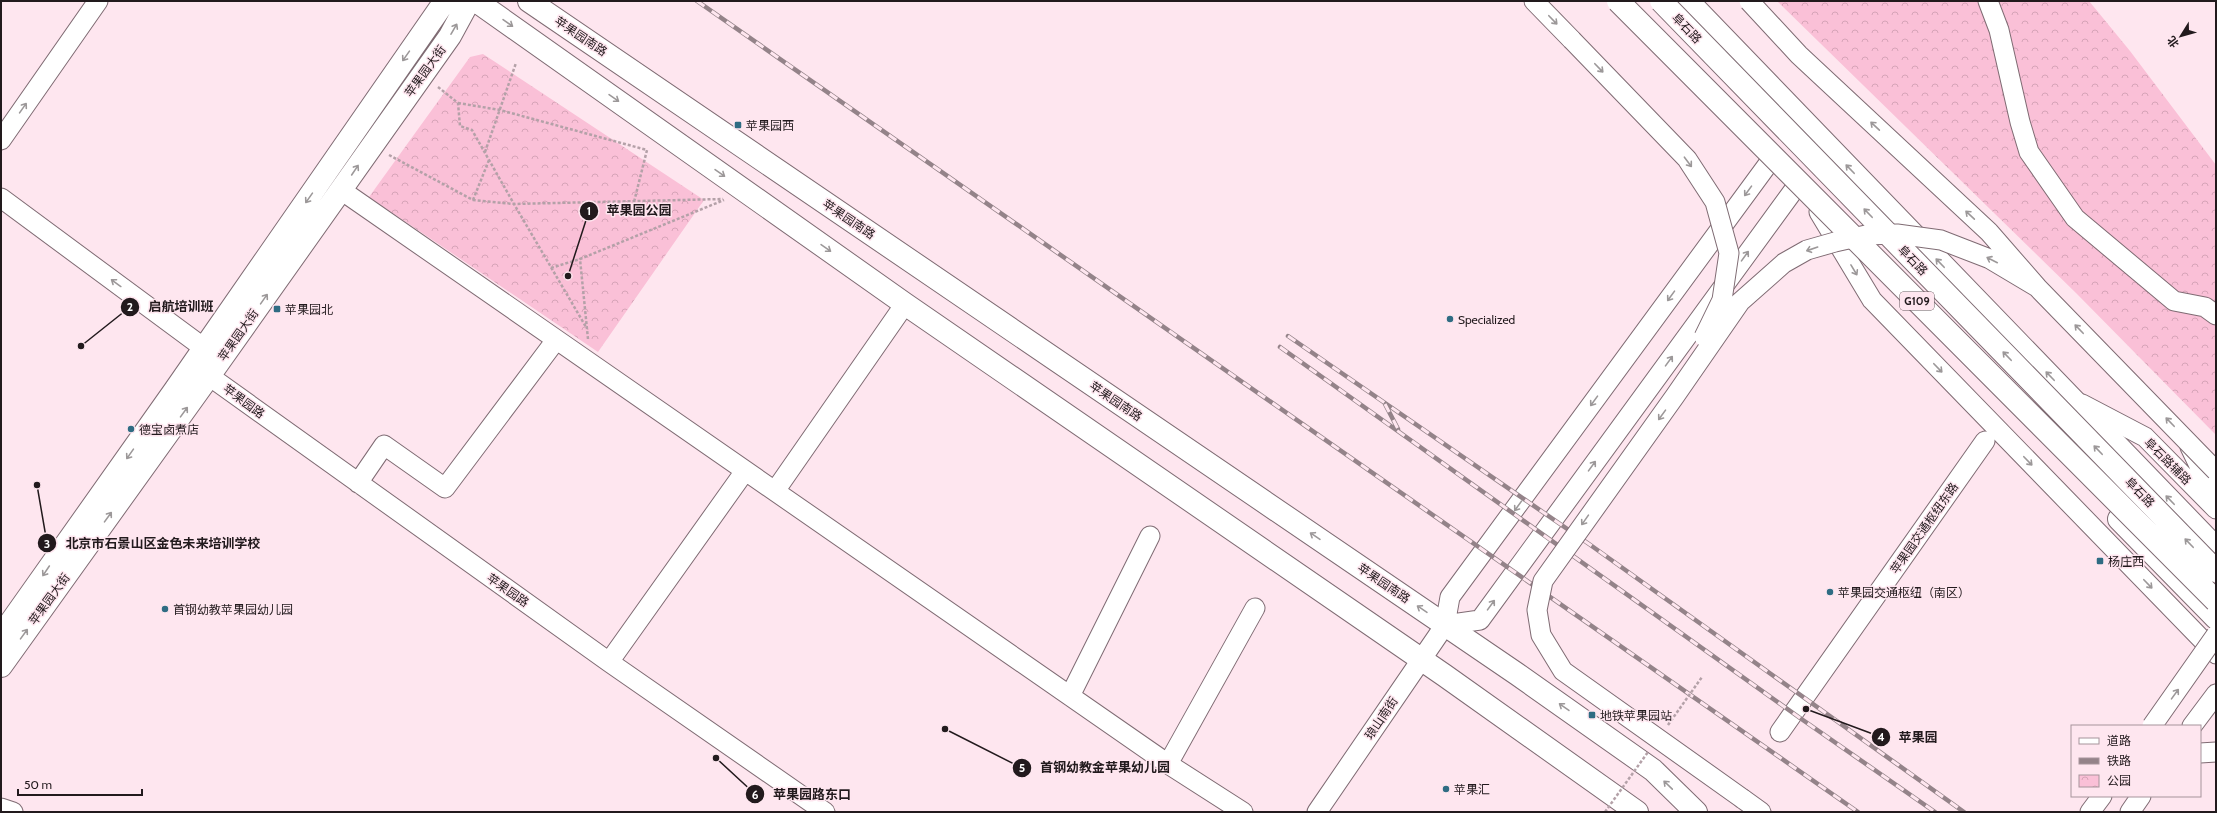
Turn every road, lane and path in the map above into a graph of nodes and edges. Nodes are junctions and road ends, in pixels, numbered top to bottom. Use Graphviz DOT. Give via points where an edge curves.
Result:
graph roads {
  1 [pos="98,1"];
  2 [pos="445,1"];
  3 [pos="469,1"];
  4 [pos="476,1"];
  5 [pos="529,1"];
  6 [pos="1534,1"];
  7 [pos="1618,1"];
  8 [pos="1622,1"];
  9 [pos="1661,1"];
  10 [pos="1688,1"];
  11 [pos="1749,1"];
  12 [pos="1988,1"];
  13 [pos="516,63"];
  14 [pos="438,87"];
  15 [pos="458,103"];
  16 [pos="500,110"];
  17 [pos="1,140"];
  18 [pos="485,153"];
  19 [pos="389,155"];
  20 [pos="489,160"];
  21 [pos="1771,160"];
  22 [pos="1796,187"];
  23 [pos="341,190"];
  24 [pos="1,198"];
  25 [pos="473,200"];
  26 [pos="634,202"];
  27 [pos="514,204"];
  28 [pos="1819,212"];
  29 [pos="580,259"];
  30 [pos="551,268"];
  31 [pos="2037,287"];
  32 [pos="905,304"];
  33 [pos="2216,315"];
  34 [pos="587,329"];
  35 [pos="556,340"];
  36 [pos="202,363"];
  37 [pos="591,364"];
  38 [pos="1675,396"];
  39 [pos="2072,399"];
  40 [pos="2186,439"];
  41 [pos="1985,442"];
  42 [pos="745,471"];
  43 [pos="2216,471"];
  44 [pos="358,483"];
  45 [pos="775,492"];
  46 [pos="2216,501"];
  47 [pos="2216,509"];
  48 [pos="1150,536"];
  49 [pos="2216,548"];
  50 [pos="2216,571"];
  51 [pos="2216,601"];
  52 [pos="1255,608"];
  53 [pos="2216,618"];
  54 [pos="1445,625"];
  55 [pos="2216,635"];
  56 [pos="1,636"];
  57 [pos="2216,654"];
  58 [pos="1420,661"];
  59 [pos="609,662"];
  60 [pos="1,666"];
  61 [pos="1702,677"];
  62 [pos="2216,694"];
  63 [pos="1070,696"];
  64 [pos="2153,725"];
  65 [pos="2193,725"];
  66 [pos="1663,731"];
  67 [pos="1780,732"];
  68 [pos="1650,749"];
  69 [pos="2216,752"];
  70 [pos="2201,754"];
  71 [pos="1168,764"];
  72 [pos="2140,797"];
  73 [pos="1,808"];
  74 [pos="13,812"];
  75 [pos="825,812"];
  76 [pos="1243,812"];
  77 [pos="1317,812"];
  78 [pos="1605,812"];
  79 [pos="1637,812"];
  80 [pos="1696,812"];
  81 [pos="1761,812"];
  82 [pos="2130,812"];
  17 -- 1 [label="street, one-way"];
  2 -- 36 [label="main road, 苹果园大街, one-way"];
  23 -- 3 [label="main road, 苹果园大街, one-way" via="450,36"];
  4 -- 32 [label="main road, one-way"];
  54 -- 5 [label="main road, 苹果园南路, one-way"];
  6 -- 38 [label="street, one-way, bridge" via="1687,159 1715,202 1729,253 1722,300"];
  7 -- 51 [label="main road, 阜石路 / G109, bridge"];
  8 -- 21 [label="main road"];
  50 -- 9 [label="main road, 阜石路 / G109, one-way, bridge"];
  39 -- 10 [label="main road, 阜石路, one-way"];
  31 -- 11 [label="street, one-way, bridge" via="1989,232 1799,55"];
  12 -- 33 [label="street" via="1999,30 2029,152 2075,218 2174,300 2205,306"];
  13 -- 16 [label="path"];
  14 -- 15 [label="path"];
  15 -- 16 [label="path"];
  15 -- 18 [label="path" via="460,126 472,130"];
  16 -- 18 [label="path"];
  16 -- 26 [label="path" via="648,150"];
  18 -- 20 [label="path"];
  19 -- 25 [label="path"];
  20 -- 25 [label="path"];
  20 -- 27 [label="path"];
  21 -- 22 [label="main road"];
  21 -- 54 [label="street, one-way" via="1450,597"];
  22 -- 28 [label="main road"];
  54 -- 22 [label="street, one-way" via="1480,620"];
  23 -- 35 [label="street"];
  36 -- 23 [label="main road, 苹果园大街, one-way"];
  36 -- 24 [label="street, 苹果园路, one-way"];
  25 -- 27 [label="path"];
  26 -- 27 [label="path"];
  26 -- 29 [label="path" via="727,199"];
  27 -- 30 [label="path"];
  28 -- 53 [label="main road"];
  28 -- 57 [label="street, one-way" via="1872,300"];
  29 -- 30 [label="path"];
  29 -- 34 [label="path"];
  30 -- 34 [label="path"];
  31 -- 38 [label="street, one-way, bridge" via="1990,258 1941,240 1889,234 1866,235 1807,250 1784,263 1740,302"];
  40 -- 31 [label="street, one-way, bridge"];
  32 -- 45 [label="street"];
  32 -- 58 [label="main road"];
  34 -- 37 [label="path"];
  35 -- 37 [label="street"];
  35 -- 44 [label="street" via="445,488 384,445"];
  36 -- 44 [label="street, 苹果园路"];
  36 -- 56 [label="main road, 苹果园大街, one-way"];
  60 -- 36 [label="main road, 苹果园大街, one-way"];
  37 -- 42 [label="street"];
  38 -- 81 [label="street, one-way, bridge" via="1543,581 1537,610 1541,635 1563,671"];
  39 -- 47 [label="street, 阜石路辅路" via="2145,437"];
  49 -- 39 [label="main road, 阜石路, one-way"];
  40 -- 43 [label="street, bridge"];
  40 -- 46 [label="street, bridge"];
  41 -- 67 [label="street, 苹果园交通枢纽东路"];
  42 -- 45 [label="street"];
  42 -- 59 [label="street"];
  44 -- 59 [label="street, 苹果园路"];
  45 -- 63 [label="street"];
  48 -- 63 [label="street"];
  52 -- 71 [label="street"];
  54 -- 58 [label="street, 琅山南街"];
  80 -- 54 [label="main road, 苹果园南路, one-way" via="1653,770"];
  64 -- 55 [label="street, one-way, bridge"];
  58 -- 77 [label="street, 琅山南街"];
  58 -- 79 [label="main road"];
  59 -- 75 [label="street, 苹果园路"];
  61 -- 66 [label="path, bridge"];
  62 -- 65 [label="street"];
  63 -- 71 [label="street"];
  68 -- 78 [label="path, bridge"];
  69 -- 70 [label="street"];
  71 -- 76 [label="street"];
  72 -- 82 [label="street"];
  73 -- 74 [label="street"];
}
